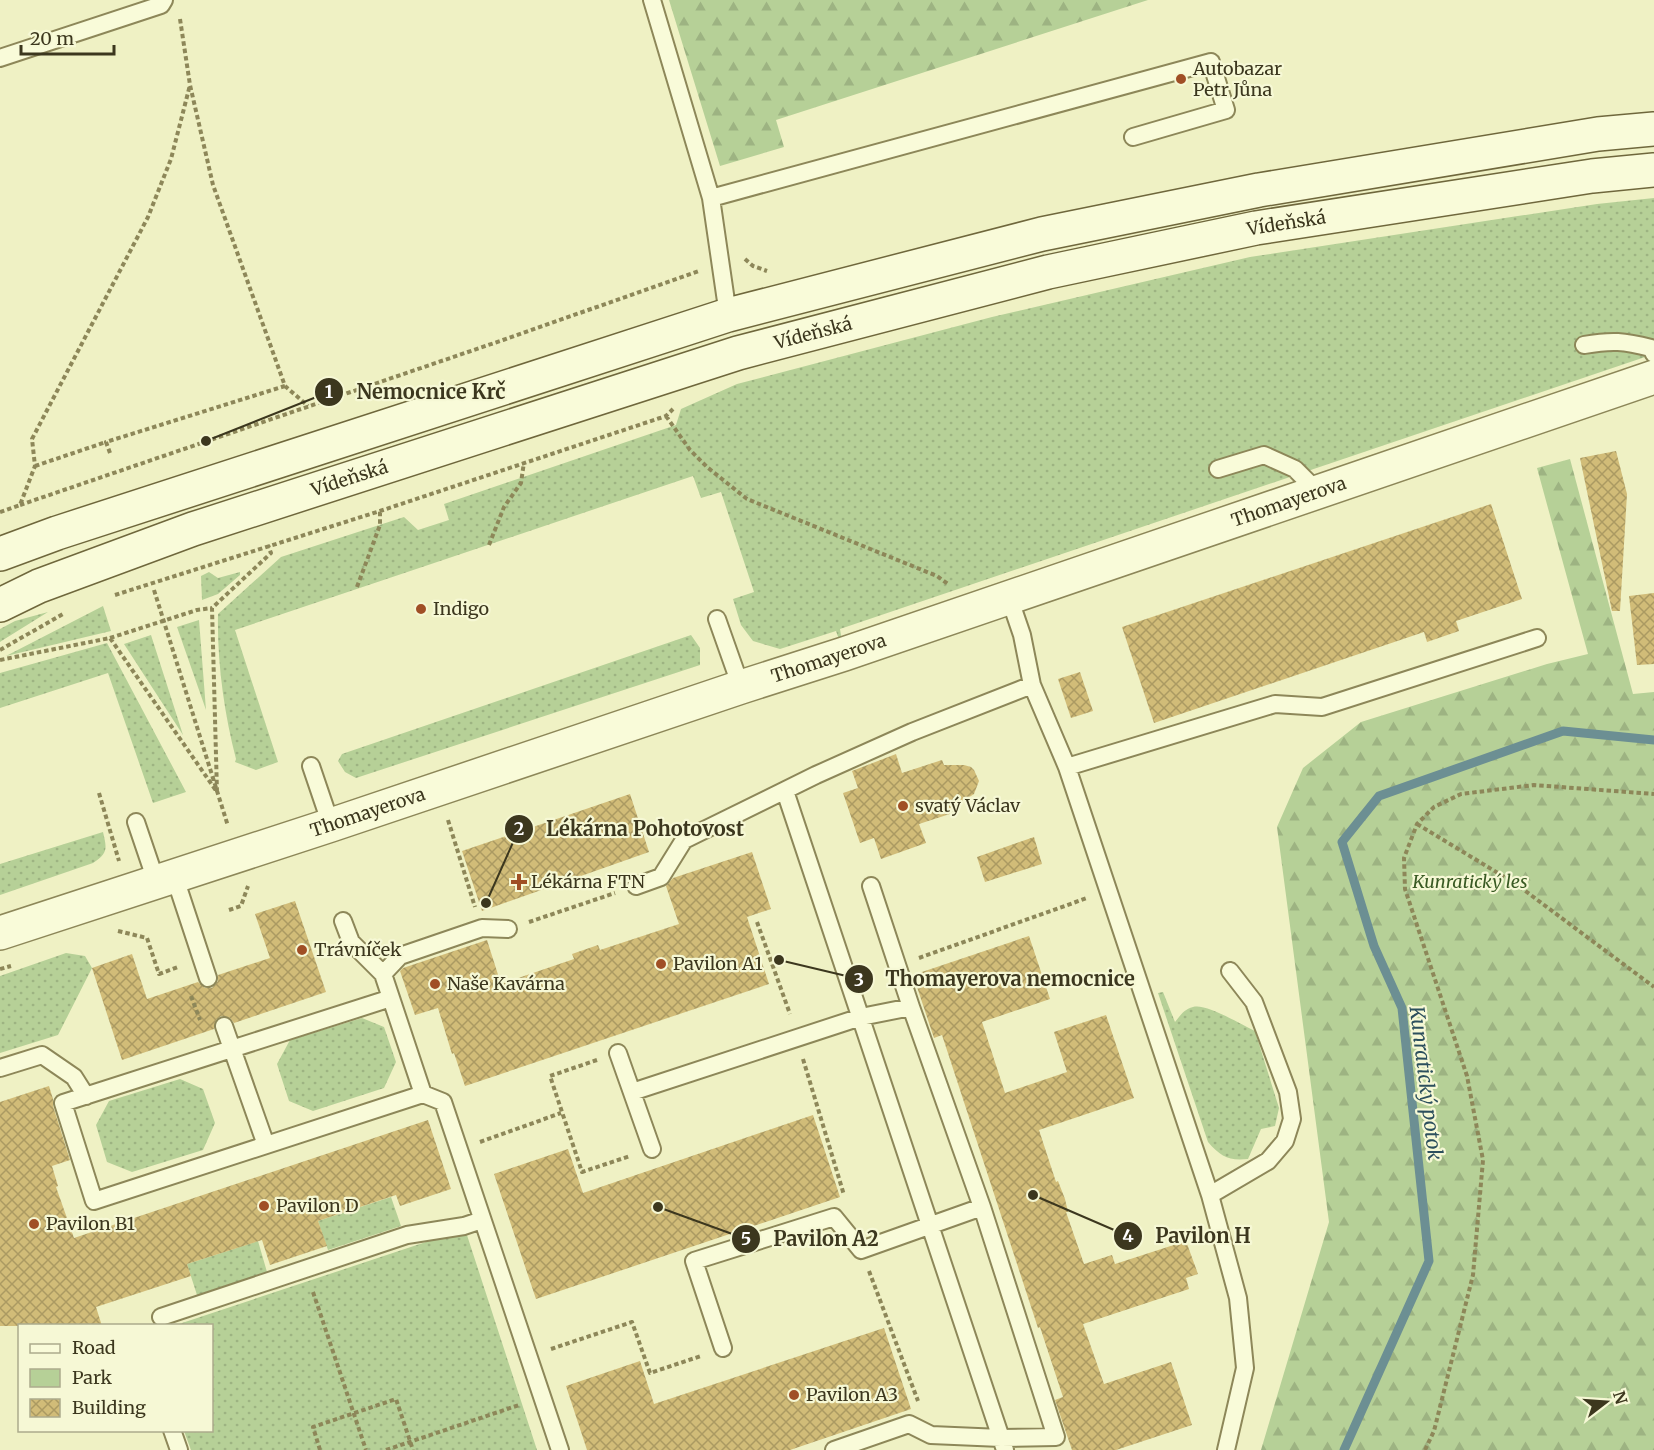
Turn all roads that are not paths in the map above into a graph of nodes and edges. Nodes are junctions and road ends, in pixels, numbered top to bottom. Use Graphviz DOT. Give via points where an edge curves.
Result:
graph roads {
  1 [pos="164,0"];
  2 [pos="652,0"];
  3 [pos="0,58"];
  4 [pos="1654,129"];
  5 [pos="1133,136"];
  6 [pos="1654,170"];
  7 [pos="711,198"];
  8 [pos="728,315"];
  9 [pos="1584,345"];
  10 [pos="1654,354"];
  11 [pos="1654,377"];
  12 [pos="1218,469"];
  13 [pos="1318,492"];
  14 [pos="0,554"];
  15 [pos="995,602"];
  16 [pos="0,605"];
  17 [pos="717,619"];
  18 [pos="1537,638"];
  19 [pos="1032,685"];
  20 [pos="741,687"];
  21 [pos="311,766"];
  22 [pos="1066,767"];
  23 [pos="785,791"];
  24 [pos="136,822"];
  25 [pos="331,825"];
  26 [pos="165,878"];
  27 [pos="636,886"];
  28 [pos="871,886"];
  29 [pos="343,921"];
  30 [pos="508,929"];
  31 [pos="0,933"];
  32 [pos="1230,971"];
  33 [pos="383,974"];
  34 [pos="208,978"];
  35 [pos="391,998"];
  36 [pos="911,1007"];
  37 [pos="861,1017"];
  38 [pos="224,1026"];
  39 [pos="232,1049"];
  40 [pos="618,1053"];
  41 [pos="0,1068"];
  42 [pos="632,1092"];
  43 [pos="423,1094"];
  44 [pos="86,1096"];
  45 [pos="266,1145"];
  46 [pos="652,1149"];
  47 [pos="1210,1195"];
  48 [pos="982,1207"];
  49 [pos="482,1220"];
  50 [pos="930,1226"];
  51 [pos="161,1317"];
  52 [pos="723,1348"];
  53 [pos="172,1432"];
  54 [pos="1003,1444"];
  55 [pos="179,1450"];
  56 [pos="560,1450"];
  57 [pos="834,1450"];
  58 [pos="1226,1450"];
  1 -- 3 [label="lane" via="161,5"];
  2 -- 7 [label="lane"];
  4 -- 8 [label="main road, Vídeňská" via="1598,134 1225,197 1042,234"];
  5 -- 7 [label="lane" via="1226,110 1211,62"];
  6 -- 16 [label="main road, Vídeňská" via="1592,176 1256,228 1048,272 738,353 193,529 39,586"];
  7 -- 8 [label="lane"];
  8 -- 14 [label="main road, Vídeňská"];
  9 -- 10 [label="lane" via="1608,340 1651,348"];
  11 -- 13 [label="main road, Thomayerova"];
  12 -- 13 [label="lane" via="1264,455 1295,469"];
  13 -- 15 [label="main road, Thomayerova"];
  15 -- 19 [label="lane" via="1022,635"];
  15 -- 20 [label="main road, Thomayerova"];
  17 -- 20 [label="lane"];
  18 -- 22 [label="lane" via="1322,706 1275,704"];
  19 -- 22 [label="lane"];
  19 -- 23 [label="lane" via="912,732"];
  20 -- 25 [label="main road, Thomayerova"];
  21 -- 25 [label="lane"];
  22 -- 47 [label="lane"];
  23 -- 27 [label="lane" via="684,840 661,877"];
  23 -- 37 [label="lane"];
  24 -- 26 [label="lane"];
  25 -- 26 [label="main road, Thomayerova"];
  26 -- 31 [label="main road, Thomayerova"];
  26 -- 34 [label="lane"];
  28 -- 36 [label="lane"];
  29 -- 33 [label="lane" via="351,942"];
  30 -- 33 [label="lane" via="482,928 400,956"];
  32 -- 47 [label="lane" via="1254,1002 1288,1092 1292,1119 1285,1141 1268,1161"];
  33 -- 35 [label="lane"];
  35 -- 39 [label="lane"];
  35 -- 43 [label="lane"];
  36 -- 37 [label="lane"];
  36 -- 48 [label="lane"];
  37 -- 42 [label="lane"];
  37 -- 50 [label="lane"];
  38 -- 39 [label="lane"];
  39 -- 44 [label="lane"];
  39 -- 45 [label="lane"];
  40 -- 42 [label="lane"];
  41 -- 44 [label="lane" via="42,1055 74,1077"];
  42 -- 46 [label="lane"];
  43 -- 45 [label="lane"];
  43 -- 49 [label="lane" via="443,1102"];
  44 -- 45 [label="lane" via="63,1104 94,1201"];
  47 -- 58 [label="lane" via="1238,1299 1245,1368"];
  48 -- 50 [label="lane"];
  48 -- 54 [label="lane" via="1056,1437"];
  49 -- 51 [label="lane" via="407,1235"];
  49 -- 56 [label="lane"];
  50 -- 52 [label="lane" via="861,1250 834,1217 694,1261"];
  50 -- 54 [label="lane"];
  53 -- 55 [label="lane"];
  54 -- 57 [label="lane" via="931,1435 909,1424"];
}
